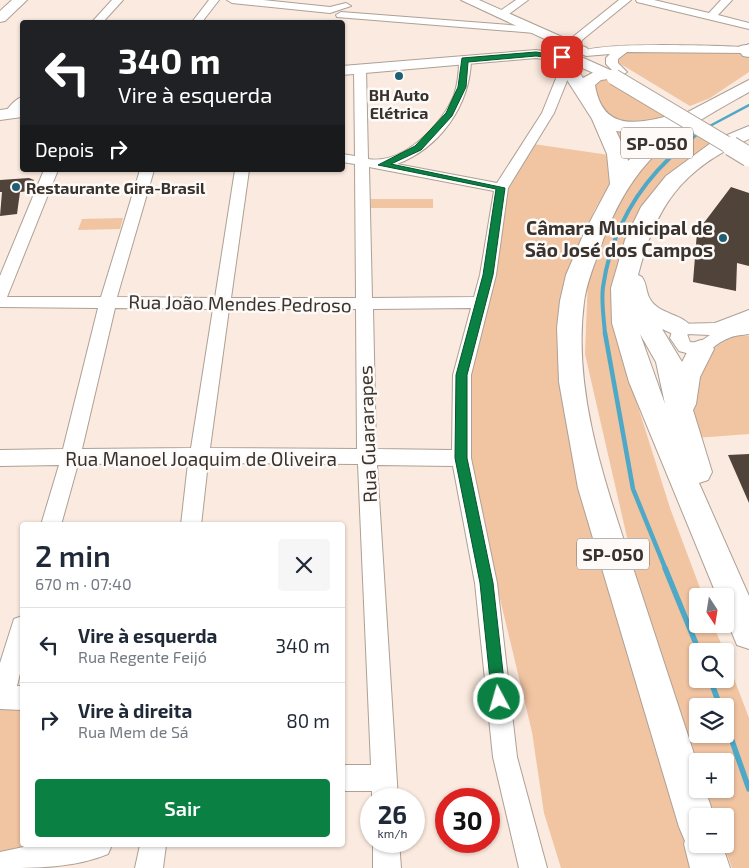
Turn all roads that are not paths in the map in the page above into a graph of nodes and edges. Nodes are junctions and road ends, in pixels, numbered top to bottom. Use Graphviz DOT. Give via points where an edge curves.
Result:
graph roads {
  1 [pos="20,0"];
  2 [pos="118,0"];
  3 [pos="214,0"];
  4 [pos="232,0"];
  5 [pos="468,0"];
  6 [pos="523,0"];
  7 [pos="626,0"];
  8 [pos="641,0"];
  9 [pos="727,0"];
  10 [pos="306,3"];
  11 [pos="343,11"];
  12 [pos="501,15"];
  13 [pos="712,16"];
  14 [pos="0,18"];
  15 [pos="99,20"];
  16 [pos="199,20"];
  17 [pos="749,26"];
  18 [pos="535,30"];
  19 [pos="555,48"];
  20 [pos="624,49"];
  21 [pos="608,50"];
  22 [pos="748,50"];
  23 [pos="577,51"];
  24 [pos="465,60"];
  25 [pos="351,70"];
  26 [pos="615,74"];
  27 [pos="749,84"];
  28 [pos="588,98"];
  29 [pos="20,103"];
  30 [pos="702,112"];
  31 [pos="11,114"];
  32 [pos="601,119"];
  33 [pos="749,132"];
  34 [pos="749,148"];
  35 [pos="749,156"];
  36 [pos="345,158"];
  37 [pos="363,161"];
  38 [pos="382,165"];
  39 [pos="50,172"];
  40 [pos="146,172"];
  41 [pos="242,172"];
  42 [pos="620,183"];
  43 [pos="501,188"];
  44 [pos="629,262"];
  45 [pos="0,295"];
  46 [pos="0,302"];
  47 [pos="108,302"];
  48 [pos="222,302"];
  49 [pos="479,302"];
  50 [pos="638,302"];
  51 [pos="364,304"];
  52 [pos="749,316"];
  53 [pos="680,328"];
  54 [pos="749,328"];
  55 [pos="701,349"];
  56 [pos="682,418"];
  57 [pos="199,455"];
  58 [pos="71,457"];
  59 [pos="0,458"];
  60 [pos="367,458"];
  61 [pos="461,458"];
  62 [pos="52,522"];
  63 [pos="191,522"];
  64 [pos="735,602"];
  65 [pos="749,634"];
  66 [pos="20,636"];
  67 [pos="8,697"];
  68 [pos="345,779"];
  69 [pos="381,788"];
  70 [pos="385,788"];
  71 [pos="692,808"];
  72 [pos="89,847"];
  73 [pos="153,847"];
  74 [pos="386,853"];
  75 [pos="706,853"];
  76 [pos="0,865"];
  77 [pos="149,868"];
  78 [pos="386,868"];
  79 [pos="533,868"];
  80 [pos="710,868"];
  1 -- 14 [label="main road"];
  2 -- 15 [label="street"];
  3 -- 16 [label="street"];
  4 -- 10 [label="street"];
  5 -- 12 [label="main road"];
  6 -- 12 [label="street"];
  7 -- 23 [label="street"];
  8 -- 13 [label="street"];
  9 -- 13 [label="street"];
  10 -- 11 [label="street"];
  11 -- 18 [label="street"];
  12 -- 18 [label="main road"];
  13 -- 17 [label="street"];
  18 -- 19 [label="main road"];
  19 -- 23 [label="highway"];
  19 -- 23 [label="street"];
  19 -- 24 [label="main road"];
  19 -- 26 [label="main road" via="574,59"];
  20 -- 21 [label="street"];
  20 -- 22 [label="street"];
  20 -- 26 [label="street" via="612,58"];
  21 -- 23 [label="street"];
  21 -- 23 [label="street" via="580,43"];
  23 -- 26 [label="main road"];
  23 -- 28 [label="highway"];
  23 -- 43 [label="street" via="548,113"];
  24 -- 25 [label="main road"];
  24 -- 38 [label="street" via="462,87 449,114 418,148"];
  25 -- 37 [label="street, Rua Guararapes"];
  26 -- 28 [label="highway" via="590,79 586,84"];
  26 -- 34 [label="main road"];
  26 -- 35 [label="main road, bridge"];
  27 -- 30 [label="highway, SP-050"];
  28 -- 32 [label="highway"];
  29 -- 31 [label="street"];
  30 -- 32 [label="highway" via="638,130 617,127"];
  30 -- 42 [label="highway, SP-050" via="665,136"];
  32 -- 42 [label="highway" via="617,154"];
  33 -- 44 [label="highway, SP-050" via="722,144 673,180 652,207"];
  36 -- 37 [label="street"];
  37 -- 38 [label="street"];
  37 -- 51 [label="street, Rua Guararapes"];
  38 -- 43 [label="street"];
  39 -- 45 [label="street"];
  40 -- 47 [label="street"];
  41 -- 48 [label="street"];
  42 -- 71 [label="highway, SP-050" via="603,213 578,275 570,350 575,394 593,488"];
  43 -- 49 [label="street" via="488,275"];
  44 -- 50 [label="highway"];
  44 -- 64 [label="highway, SP-050" via="623,288 624,323 639,374"];
  46 -- 47 [label="street, Rua João Mendes Pedroso"];
  47 -- 48 [label="street, Rua João Mendes Pedroso"];
  47 -- 58 [label="street"];
  48 -- 51 [label="street, Rua João Mendes Pedroso"];
  48 -- 57 [label="street"];
  49 -- 51 [label="street, Rua João Mendes Pedroso"];
  49 -- 61 [label="street" via="462,375"];
  50 -- 53 [label="highway" via="653,315"];
  50 -- 56 [label="highway" via="642,317 669,362"];
  51 -- 60 [label="street, Rua Guararapes"];
  52 -- 53 [label="street" via="716,329"];
  53 -- 55 [label="street" via="681,344"];
  54 -- 55 [label="street" via="724,333"];
  55 -- 56 [label="highway" via="687,377"];
  56 -- 64 [label="highway" via="696,467 732,565"];
  57 -- 58 [label="street, Rua Manoel Joaquim de Oliveira"];
  57 -- 60 [label="street, Rua Manoel Joaquim de Oliveira"];
  57 -- 63 [label="street"];
  58 -- 59 [label="street, Rua Manoel Joaquim de Oliveira"];
  58 -- 62 [label="street"];
  60 -- 61 [label="street, Rua Manoel Joaquim de Oliveira"];
  60 -- 70 [label="street, Rua Guararapes"];
  61 -- 79 [label="street" via="486,583 505,757"];
  64 -- 65 [label="highway, SP-050"];
  66 -- 67 [label="street"];
  68 -- 69 [label="street"];
  72 -- 76 [label="street"];
  73 -- 77 [label="street"];
  74 -- 78 [label="street"];
  75 -- 80 [label="highway"];
}
